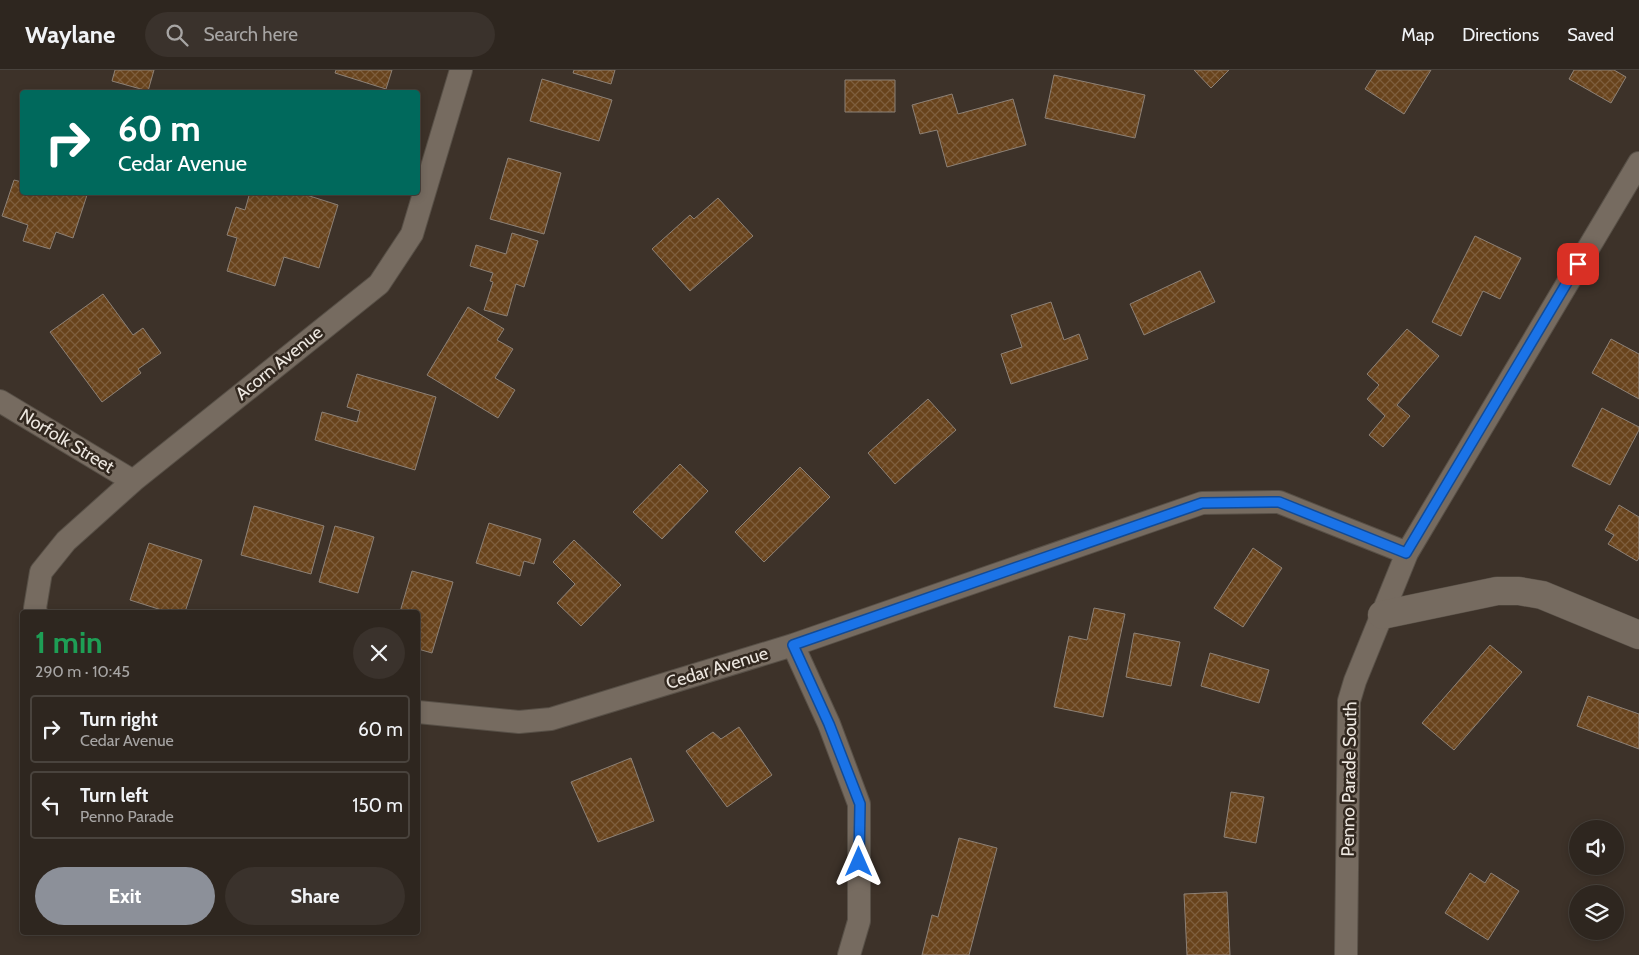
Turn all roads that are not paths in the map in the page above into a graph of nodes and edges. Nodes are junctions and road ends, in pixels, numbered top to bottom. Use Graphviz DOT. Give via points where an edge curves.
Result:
graph roads {
  1 [pos="462,70"];
  2 [pos="1639,163"];
  3 [pos="0,401"];
  4 [pos="133,481"];
  5 [pos="1406,553"];
  6 [pos="36,610"];
  7 [pos="1382,615"];
  8 [pos="1639,635"];
  9 [pos="793,645"];
  10 [pos="420,712"];
  11 [pos="849,955"];
  12 [pos="1346,955"];
  1 -- 4 [label="street, Acorn Avenue" via="412,234 379,284"];
  2 -- 5 [label="street, Penno Parade South"];
  3 -- 4 [label="street, Norfolk Street"];
  4 -- 6 [label="street, Acorn Avenue" via="66,541 41,572"];
  5 -- 7 [label="street, Penno Parade South"];
  5 -- 9 [label="street, Cedar Avenue" via="1279,502 1202,503"];
  7 -- 8 [label="street" via="1497,591 1519,591 1542,594"];
  7 -- 12 [label="street, Penno Parade South" via="1349,701"];
  9 -- 10 [label="street, Cedar Avenue" via="551,719 518,722"];
  9 -- 11 [label="street" via="860,804 859,921"];
}
